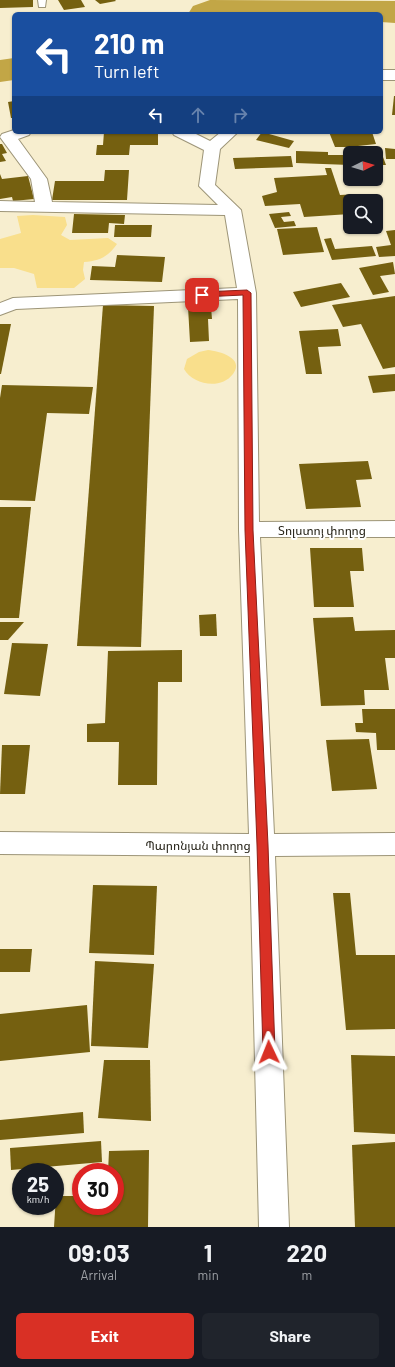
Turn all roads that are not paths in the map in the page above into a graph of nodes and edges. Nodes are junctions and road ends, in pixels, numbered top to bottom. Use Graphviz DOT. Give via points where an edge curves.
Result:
graph roads {
  1 [pos="383,75"];
  2 [pos="395,75"];
  3 [pos="17,134"];
  4 [pos="184,134"];
  5 [pos="228,134"];
  6 [pos="212,148"];
  7 [pos="0,206"];
  8 [pos="44,206"];
  9 [pos="233,210"];
  10 [pos="247,293"];
  11 [pos="0,309"];
  12 [pos="249,530"];
  13 [pos="395,530"];
  14 [pos="0,843"];
  15 [pos="395,844"];
  16 [pos="262,845"];
  17 [pos="274,1227"];
  1 -- 2 [label="street"];
  3 -- 8 [label="street" via="8,137 39,179"];
  4 -- 6 [label="street"];
  5 -- 6 [label="street"];
  6 -- 9 [label="street" via="207,186"];
  7 -- 8 [label="street"];
  8 -- 9 [label="street"];
  9 -- 10 [label="street"];
  10 -- 11 [label="street" via="38,302 14,304"];
  10 -- 12 [label="street"];
  12 -- 13 [label="street, Տոլստոյ փողոց"];
  12 -- 16 [label="street"];
  14 -- 16 [label="street, Պարոնյան փողոց"];
  15 -- 16 [label="street, Պարոնյան փողոց"];
  16 -- 17 [label="street"];
}
